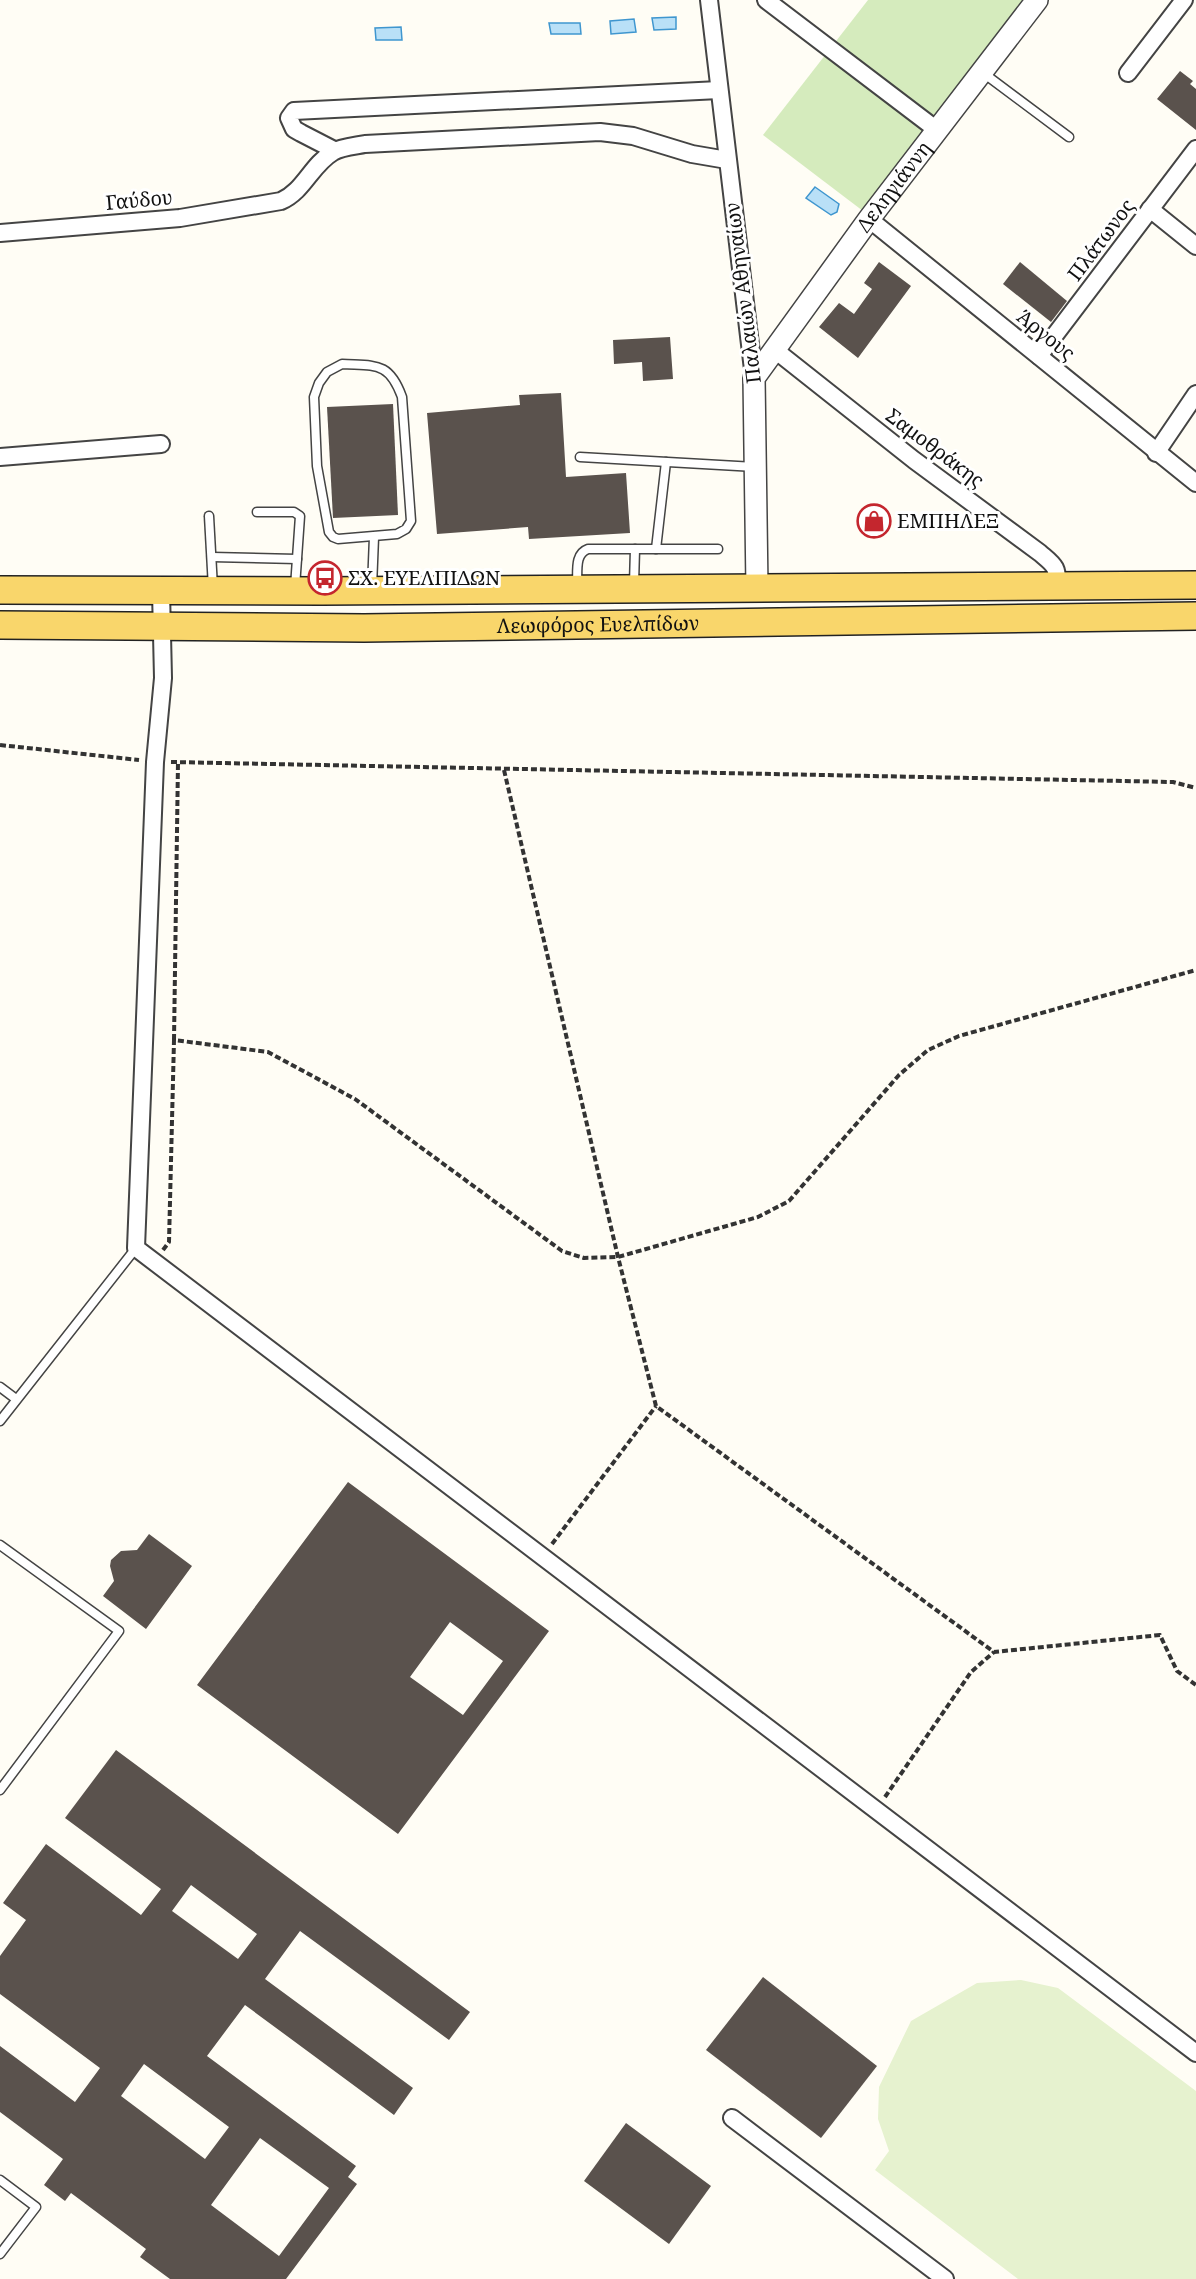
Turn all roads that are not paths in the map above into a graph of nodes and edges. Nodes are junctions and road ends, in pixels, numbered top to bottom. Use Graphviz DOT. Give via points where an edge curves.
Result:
graph roads {
  1 [pos="709,0"];
  2 [pos="766,0"];
  3 [pos="1037,0"];
  4 [pos="1184,0"];
  5 [pos="982,72"];
  6 [pos="1128,73"];
  7 [pos="719,90"];
  8 [pos="937,130"];
  9 [pos="1069,137"];
  10 [pos="1196,149"];
  11 [pos="334,150"];
  12 [pos="728,160"];
  13 [pos="1150,209"];
  14 [pos="869,219"];
  15 [pos="0,233"];
  16 [pos="1196,246"];
  17 [pos="774,350"];
  18 [pos="1039,356"];
  19 [pos="754,378"];
  20 [pos="1196,394"];
  21 [pos="161,444"];
  22 [pos="1156,453"];
  23 [pos="0,457"];
  24 [pos="580,457"];
  25 [pos="666,462"];
  26 [pos="756,467"];
  27 [pos="1196,483"];
  28 [pos="257,512"];
  29 [pos="208,516"];
  30 [pos="374,537"];
  31 [pos="635,549"];
  32 [pos="656,549"];
  33 [pos="718,549"];
  34 [pos="212,557"];
  35 [pos="297,559"];
  36 [pos="1196,585"];
  37 [pos="1057,586"];
  38 [pos="757,588"];
  39 [pos="577,589"];
  40 [pos="633,589"];
  41 [pos="0,590"];
  42 [pos="372,590"];
  43 [pos="161,591"];
  44 [pos="213,591"];
  45 [pos="295,591"];
  46 [pos="1196,616"];
  47 [pos="0,625"];
  48 [pos="161,626"];
  49 [pos="136,1248"];
  50 [pos="0,1387"];
  51 [pos="16,1399"];
  52 [pos="0,1421"];
  53 [pos="0,1545"];
  54 [pos="0,1790"];
  55 [pos="1196,2053"];
  56 [pos="732,2118"];
  57 [pos="0,2180"];
  58 [pos="0,2254"];
  59 [pos="945,2279"];
  1 -- 7 [label="street, Παλαιών Αθηναίων"];
  2 -- 8 [label="street"];
  3 -- 5 [label="street, Δεληγιάννη"];
  4 -- 6 [label="street"];
  5 -- 8 [label="street, Δεληγιάννη"];
  5 -- 9 [label="lane"];
  7 -- 11 [label="street" via="291,113 294,129"];
  7 -- 12 [label="street, Παλαιών Αθηναίων"];
  8 -- 14 [label="street, Δεληγιάννη"];
  10 -- 13 [label="street, Πλάτωνος"];
  11 -- 12 [label="street" via="365,144 600,132 633,136 692,154"];
  11 -- 15 [label="street, Γαύδου" via="291,197 281,201 180,218"];
  12 -- 19 [label="street, Παλαιών Αθηναίων"];
  13 -- 16 [label="street"];
  13 -- 18 [label="street, Πλάτωνος"];
  14 -- 17 [label="street, Δεληγιάννη"];
  14 -- 18 [label="street, Άργους"];
  17 -- 19 [label="street, Δεληγιάννη"];
  17 -- 37 [label="street, Σαμοθράκης" via="1040,553 1054,565"];
  18 -- 22 [label="street, Άργους"];
  19 -- 26 [label="street, Παλαιών Αθηναίων"];
  20 -- 22 [label="street"];
  21 -- 23 [label="street"];
  22 -- 27 [label="street, Άργους"];
  24 -- 25 [label="lane"];
  25 -- 26 [label="lane"];
  25 -- 32 [label="lane"];
  26 -- 38 [label="street, Παλαιών Αθηναίων"];
  28 -- 35 [label="lane" via="298,513"];
  29 -- 34 [label="lane"];
  30 -- 30 [label="lane" via="338,539 329,532 317,466 314,397 327,372 342,364 381,367 396,380 402,397 411,521 397,534"];
  30 -- 42 [label="lane"];
  31 -- 32 [label="lane"];
  31 -- 39 [label="lane" via="581,552"];
  31 -- 40 [label="lane"];
  32 -- 33 [label="lane"];
  34 -- 35 [label="lane"];
  34 -- 44 [label="lane"];
  35 -- 45 [label="lane"];
  36 -- 37 [label="main road, Λεωφόρος Ευελπίδων"];
  37 -- 38 [label="main road, Λεωφόρος Ευελπίδων"];
  38 -- 40 [label="main road, Λεωφόρος Ευελπίδων"];
  39 -- 40 [label="main road, Λεωφόρος Ευελπίδων"];
  39 -- 42 [label="main road, Λεωφόρος Ευελπίδων"];
  41 -- 43 [label="main road, Λεωφόρος Ευελπίδων"];
  42 -- 45 [label="main road, Λεωφόρος Ευελπίδων"];
  43 -- 44 [label="main road, Λεωφόρος Ευελπίδων"];
  43 -- 48 [label="street"];
  44 -- 45 [label="main road, Λεωφόρος Ευελπίδων"];
  46 -- 48 [label="main road, Λεωφόρος Ευελπίδων" via="364,628"];
  47 -- 48 [label="main road, Λεωφόρος Ευελπίδων"];
  48 -- 49 [label="street" via="162,678 155,762"];
  49 -- 51 [label="lane"];
  49 -- 55 [label="street"];
  50 -- 51 [label="lane"];
  51 -- 52 [label="lane"];
  53 -- 54 [label="lane" via="119,1631"];
  56 -- 59 [label="street"];
  57 -- 58 [label="lane" via="36,2206"];
}
